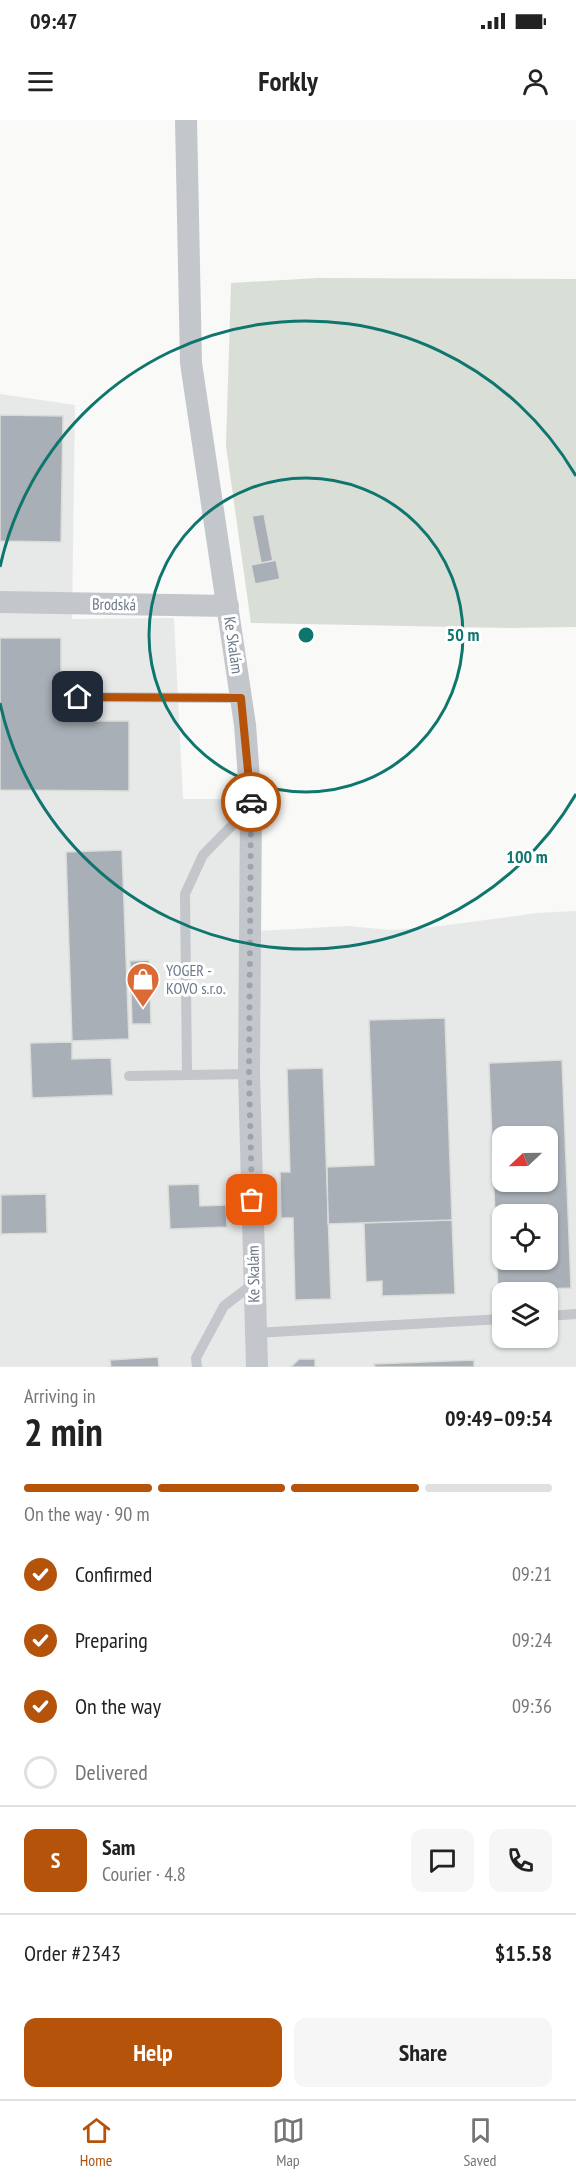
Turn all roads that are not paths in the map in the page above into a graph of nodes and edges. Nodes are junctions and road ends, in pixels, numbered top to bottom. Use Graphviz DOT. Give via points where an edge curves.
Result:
graph roads {
  1 [pos="186,120"];
  2 [pos="0,602"];
  3 [pos="228,606"];
  4 [pos="78,697"];
  5 [pos="241,698"];
  6 [pos="251,805"];
  7 [pos="187,1074"];
  8 [pos="249,1074"];
  9 [pos="129,1076"];
  10 [pos="253,1284"];
  11 [pos="576,1314"];
  12 [pos="558,1315"];
  13 [pos="492,1319"];
  14 [pos="255,1333"];
  15 [pos="197,1367"];
  16 [pos="257,1367"];
  1 -- 3 [label="street, Ke Skalám" via="191,363"];
  2 -- 3 [label="street, Brodská"];
  3 -- 5 [label="street, Ke Skalám"];
  4 -- 5 [label="lane"];
  5 -- 6 [label="street, Ke Skalám"];
  6 -- 7 [label="lane" via="203,855 184,894"];
  6 -- 8 [label="street, Ke Skalám"];
  7 -- 8 [label="lane"];
  7 -- 9 [label="lane"];
  8 -- 10 [label="street, Ke Skalám"];
  10 -- 14 [label="street, Ke Skalám"];
  10 -- 15 [label="lane" via="224,1306 196,1358"];
  11 -- 12 [label="lane"];
  13 -- 14 [label="lane"];
  14 -- 16 [label="street, Ke Skalám"];
}
